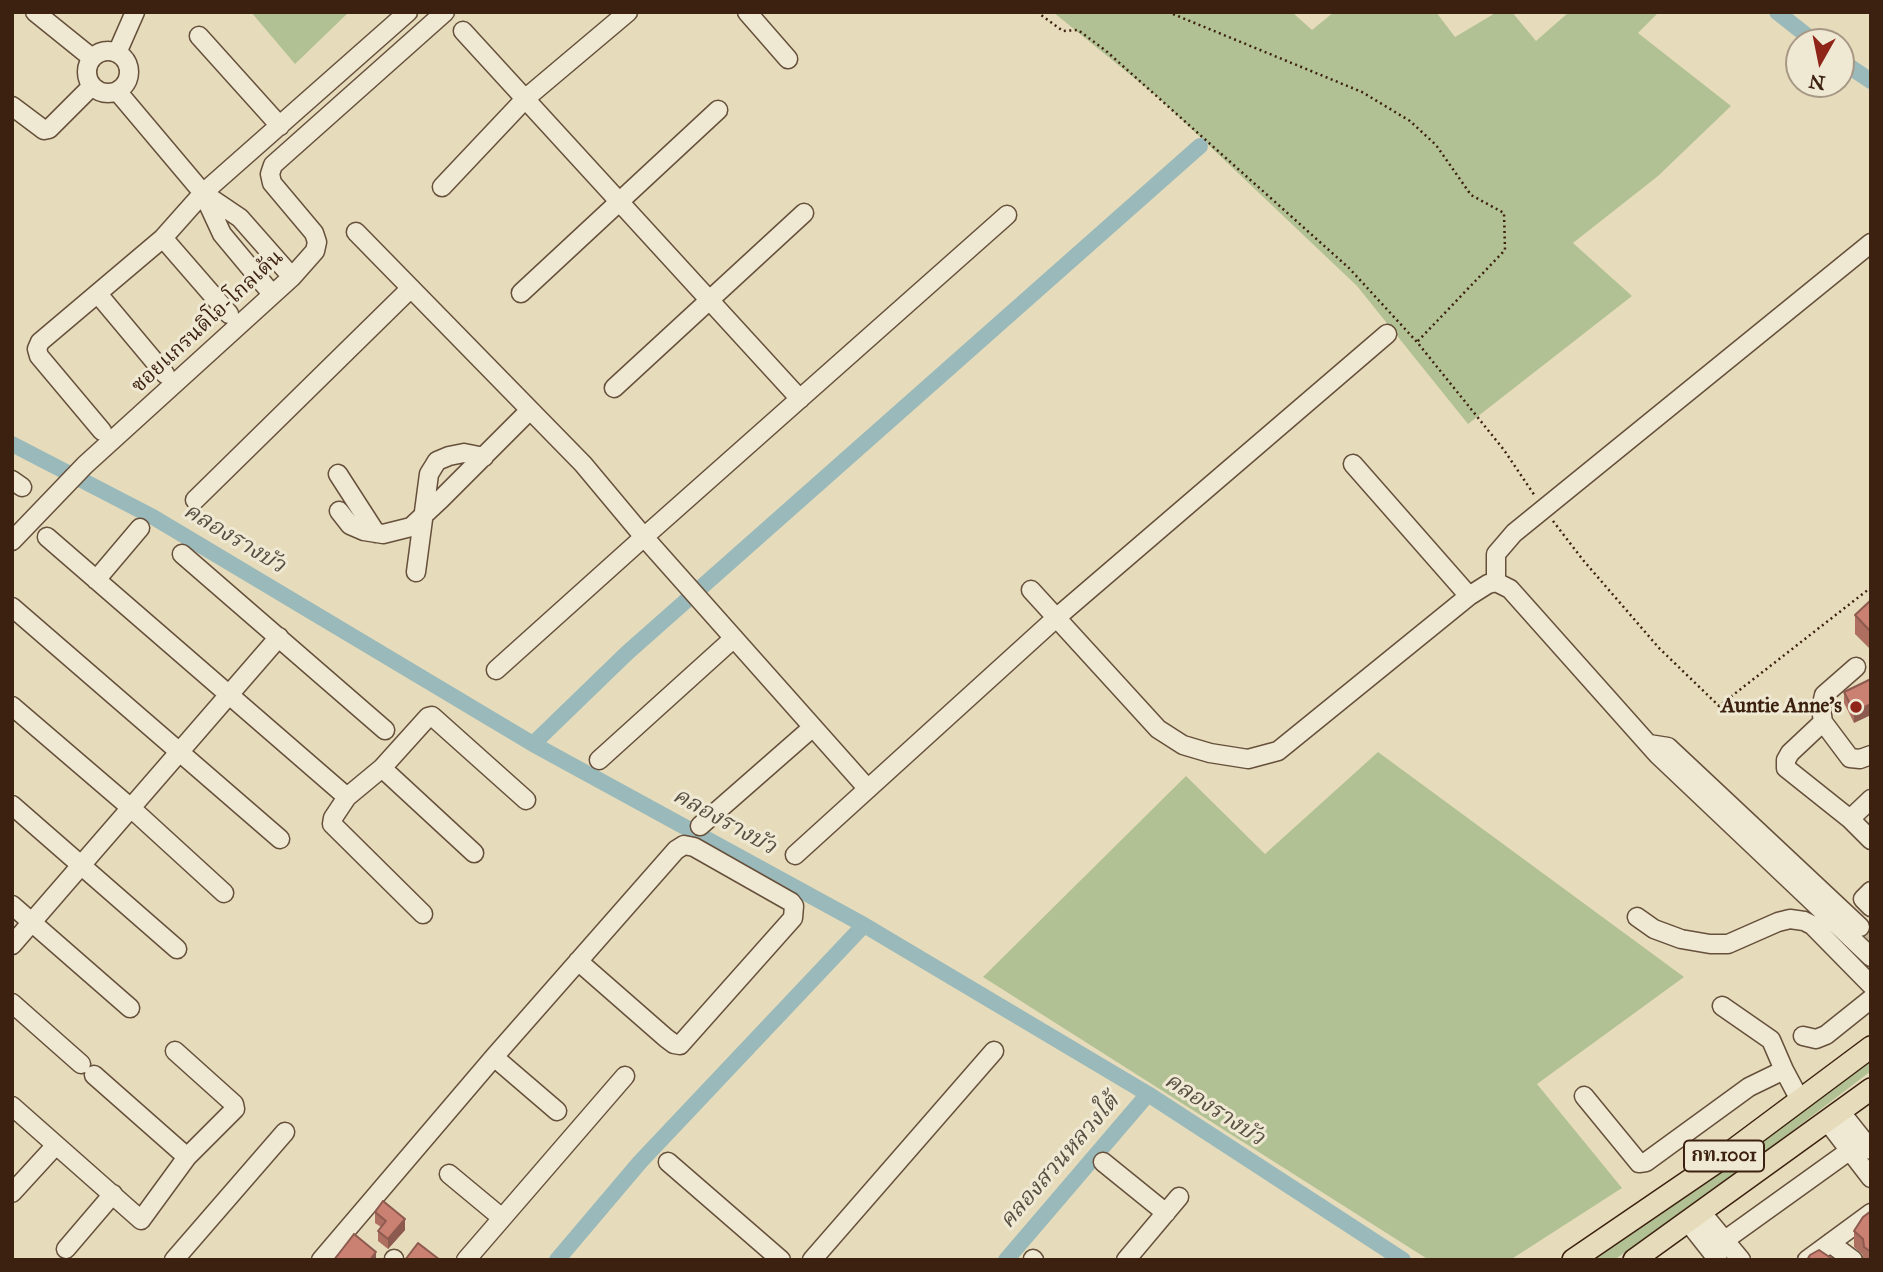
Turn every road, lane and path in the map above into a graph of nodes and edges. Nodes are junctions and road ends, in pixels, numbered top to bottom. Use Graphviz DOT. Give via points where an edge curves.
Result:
graph roads {
  1 [pos="35,12"];
  2 [pos="135,12"];
  3 [pos="408,12"];
  4 [pos="445,12"];
  5 [pos="628,12"];
  6 [pos="747,12"];
  7 [pos="1037,12"];
  8 [pos="1168,12"];
  9 [pos="463,31"];
  10 [pos="199,36"];
  11 [pos="117,52"];
  12 [pos="92,58"];
  13 [pos="788,59"];
  14 [pos="92,86"];
  15 [pos="117,92"];
  16 [pos="526,98"];
  17 [pos="12,106"];
  18 [pos="718,110"];
  19 [pos="280,126"];
  20 [pos="442,187"];
  21 [pos="203,193"];
  22 [pos="619,202"];
  23 [pos="804,213"];
  24 [pos="1007,215"];
  25 [pos="356,232"];
  26 [pos="163,238"];
  27 [pos="1871,243"];
  28 [pos="292,277"];
  29 [pos="411,288"];
  30 [pos="98,293"];
  31 [pos="521,293"];
  32 [pos="272,294"];
  33 [pos="709,301"];
  34 [pos="229,314"];
  35 [pos="1387,334"];
  36 [pos="1417,342"];
  37 [pos="165,374"];
  38 [pos="614,388"];
  39 [pos="800,399"];
  40 [pos="530,410"];
  41 [pos="102,431"];
  42 [pos="484,457"];
  43 [pos="1353,464"];
  44 [pos="338,474"];
  45 [pos="195,500"];
  46 [pos="1543,509"];
  47 [pos="339,511"];
  48 [pos="423,516"];
  49 [pos="140,528"];
  50 [pos="376,533"];
  51 [pos="47,537"];
  52 [pos="644,537"];
  53 [pos="12,541"];
  54 [pos="182,554"];
  55 [pos="416,572"];
  56 [pos="96,580"];
  57 [pos="1496,582"];
  58 [pos="1031,590"];
  59 [pos="1871,591"];
  60 [pos="1469,596"];
  61 [pos="12,607"];
  62 [pos="1056,618"];
  63 [pos="279,638"];
  64 [pos="734,638"];
  65 [pos="1856,667"];
  66 [pos="496,670"];
  67 [pos="229,694"];
  68 [pos="12,706"];
  69 [pos="1823,722"];
  70 [pos="813,727"];
  71 [pos="385,730"];
  72 [pos="180,751"];
  73 [pos="1871,755"];
  74 [pos="599,761"];
  75 [pos="382,768"];
  76 [pos="868,789"];
  77 [pos="347,797"];
  78 [pos="526,800"];
  79 [pos="1871,800"];
  80 [pos="12,805"];
  81 [pos="131,808"];
  82 [pos="1850,819"];
  83 [pos="700,826"];
  84 [pos="280,839"];
  85 [pos="1871,839"];
  86 [pos="474,853"];
  87 [pos="795,855"];
  88 [pos="81,865"];
  89 [pos="1871,891"];
  90 [pos="224,893"];
  91 [pos="12,905"];
  92 [pos="1871,907"];
  93 [pos="423,914"];
  94 [pos="1837,916"];
  95 [pos="1637,917"];
  96 [pos="32,922"];
  97 [pos="1860,927"];
  98 [pos="12,945"];
  99 [pos="177,949"];
  100 [pos="1871,957"];
  101 [pos="578,961"];
  102 [pos="1871,985"];
  103 [pos="1871,999"];
  104 [pos="12,1003"];
  105 [pos="1721,1006"];
  106 [pos="130,1008"];
  107 [pos="1803,1036"];
  108 [pos="1871,1047"];
  109 [pos="174,1051"];
  110 [pos="993,1051"];
  111 [pos="494,1057"];
  112 [pos="1784,1070"];
  113 [pos="625,1076"];
  114 [pos="1871,1089"];
  115 [pos="1584,1096"];
  116 [pos="1800,1100"];
  117 [pos="12,1106"];
  118 [pos="557,1111"];
  119 [pos="1834,1116"];
  120 [pos="285,1132"];
  121 [pos="56,1145"];
  122 [pos="1871,1150"];
  123 [pos="1849,1151"];
  124 [pos="187,1157"];
  125 [pos="668,1162"];
  126 [pos="1103,1162"];
  127 [pos="449,1174"];
  128 [pos="1871,1178"];
  129 [pos="12,1193"];
  130 [pos="113,1194"];
  131 [pos="1179,1197"];
  132 [pos="1166,1213"];
  133 [pos="1871,1213"];
  134 [pos="1695,1217"];
  135 [pos="502,1218"];
  136 [pos="1830,1243"];
  137 [pos="66,1249"];
  138 [pos="1713,1253"];
  139 [pos="174,1260"];
  140 [pos="321,1260"];
  141 [pos="466,1260"];
  142 [pos="781,1260"];
  143 [pos="812,1260"];
  144 [pos="1126,1260"];
  145 [pos="1573,1260"];
  146 [pos="1634,1260"];
  147 [pos="1741,1260"];
  148 [pos="1807,1260"];
  149 [pos="1853,1260"];
  1 -- 12 [label="street"];
  2 -- 11 [label="street"];
  3 -- 19 [label="street"];
  4 -- 28 [label="street, ซอยแกรนดิโอ-โกลเด้น" via="273,165 272,184 316,238 315,251"];
  5 -- 16 [label="street"];
  6 -- 13 [label="street"];
  7 -- 36 [label="path" via="1063,31 1078,30 1105,50 1349,268"];
  8 -- 36 [label="path" via="1362,92 1410,121 1436,145 1471,195 1504,213 1505,250"];
  9 -- 16 [label="street"];
  10 -- 19 [label="street"];
  11 -- 12 [label="street" via="108,50"];
  11 -- 15 [label="street" via="130,73"];
  12 -- 14 [label="street" via="87,75"];
  14 -- 15 [label="street" via="100,92"];
  14 -- 17 [label="street" via="49,129"];
  15 -- 21 [label="street"];
  16 -- 20 [label="street"];
  16 -- 22 [label="street"];
  18 -- 22 [label="street"];
  19 -- 21 [label="street"];
  21 -- 26 [label="street"];
  21 -- 28 [label="street" via="240,218"];
  21 -- 32 [label="street" via="222,234"];
  22 -- 31 [label="street"];
  22 -- 33 [label="street"];
  23 -- 33 [label="street"];
  24 -- 39 [label="street"];
  25 -- 29 [label="street"];
  26 -- 30 [label="street"];
  26 -- 34 [label="street"];
  27 -- 46 [label="street"];
  28 -- 32 [label="street, ซอยแกรนดิโอ-โกลเด้น"];
  29 -- 40 [label="street"];
  29 -- 45 [label="street"];
  30 -- 37 [label="street"];
  30 -- 41 [label="street" via="37,349"];
  32 -- 53 [label="street, ซอยแกรนดิโอ-โกลเด้น" via="85,465"];
  33 -- 38 [label="street"];
  33 -- 39 [label="street"];
  35 -- 62 [label="street"];
  36 -- 46 [label="path" via="1504,450"];
  39 -- 52 [label="street"];
  40 -- 42 [label="street"];
  40 -- 52 [label="street"];
  42 -- 48 [label="street"];
  42 -- 48 [label="street" via="464,453 437,461 429,474"];
  43 -- 60 [label="street"];
  44 -- 50 [label="street"];
  46 -- 57 [label="street" via="1496,554"];
  46 -- 59 [label="path" via="1659,648 1719,706"];
  47 -- 50 [label="street" via="350,525"];
  48 -- 50 [label="street" via="411,527"];
  48 -- 55 [label="street"];
  49 -- 56 [label="street"];
  51 -- 56 [label="street"];
  52 -- 64 [label="street"];
  52 -- 66 [label="street"];
  54 -- 63 [label="street"];
  56 -- 67 [label="street"];
  57 -- 60 [label="street"];
  57 -- 94 [label="street" via="1510,589 1649,744 1668,747 1717,802"];
  58 -- 62 [label="street"];
  60 -- 62 [label="street" via="1278,751 1248,759 1184,745 1158,729"];
  61 -- 72 [label="street"];
  62 -- 76 [label="street"];
  63 -- 67 [label="street"];
  63 -- 71 [label="street"];
  64 -- 70 [label="street"];
  64 -- 74 [label="street"];
  65 -- 69 [label="street" via="1824,695"];
  67 -- 72 [label="street"];
  67 -- 77 [label="street"];
  68 -- 81 [label="street"];
  69 -- 73 [label="street" via="1850,758"];
  69 -- 82 [label="street" via="1790,753 1786,768"];
  70 -- 76 [label="street"];
  70 -- 83 [label="street"];
  72 -- 81 [label="street"];
  72 -- 84 [label="street"];
  75 -- 77 [label="street"];
  75 -- 78 [label="street" via="432,716"];
  75 -- 86 [label="street"];
  76 -- 87 [label="street"];
  77 -- 93 [label="street" via="331,824"];
  79 -- 82 [label="street"];
  80 -- 88 [label="street"];
  81 -- 88 [label="street"];
  81 -- 90 [label="street"];
  82 -- 85 [label="street"];
  88 -- 96 [label="street"];
  88 -- 99 [label="street"];
  89 -- 92 [label="street" via="1863,899"];
  91 -- 96 [label="street"];
  94 -- 97 [label="street"];
  94 -- 100 [label="street"];
  95 -- 102 [label="street" via="1681,939 1710,944 1728,944 1790,919 1804,921"];
  96 -- 98 [label="street"];
  96 -- 106 [label="street"];
  101 -- 101 [label="street" via="680,1045 793,918 794,906 684,845"];
  101 -- 111 [label="street"];
  103 -- 107 [label="street" via="1826,1035 1816,1039"];
  104 -- 124 [label="street"];
  105 -- 112 [label="street" via="1771,1041"];
  108 -- 116 [label="main road, กท.1001"];
  109 -- 124 [label="street" via="234,1107"];
  110 -- 143 [label="street"];
  111 -- 118 [label="street"];
  111 -- 140 [label="street"];
  112 -- 115 [label="street" via="1749,1087 1639,1163"];
  112 -- 116 [label="street"];
  113 -- 135 [label="street"];
  114 -- 119 [label="main road, กท.1001"];
  116 -- 145 [label="main road, กท.1001"];
  117 -- 121 [label="street"];
  119 -- 122 [label="street"];
  119 -- 123 [label="street"];
  119 -- 134 [label="main road, กท.1001"];
  120 -- 139 [label="street"];
  121 -- 129 [label="street"];
  121 -- 130 [label="street"];
  123 -- 128 [label="street"];
  123 -- 138 [label="street"];
  124 -- 130 [label="street" via="142,1219"];
  125 -- 142 [label="street"];
  126 -- 132 [label="street"];
  127 -- 135 [label="street"];
  130 -- 137 [label="street"];
  131 -- 132 [label="street"];
  132 -- 144 [label="street"];
  133 -- 136 [label="street"];
  134 -- 138 [label="street"];
  134 -- 146 [label="main road, กท.1001"];
  135 -- 141 [label="street"];
  136 -- 148 [label="street"];
  136 -- 149 [label="street"];
  138 -- 147 [label="street"];
}
